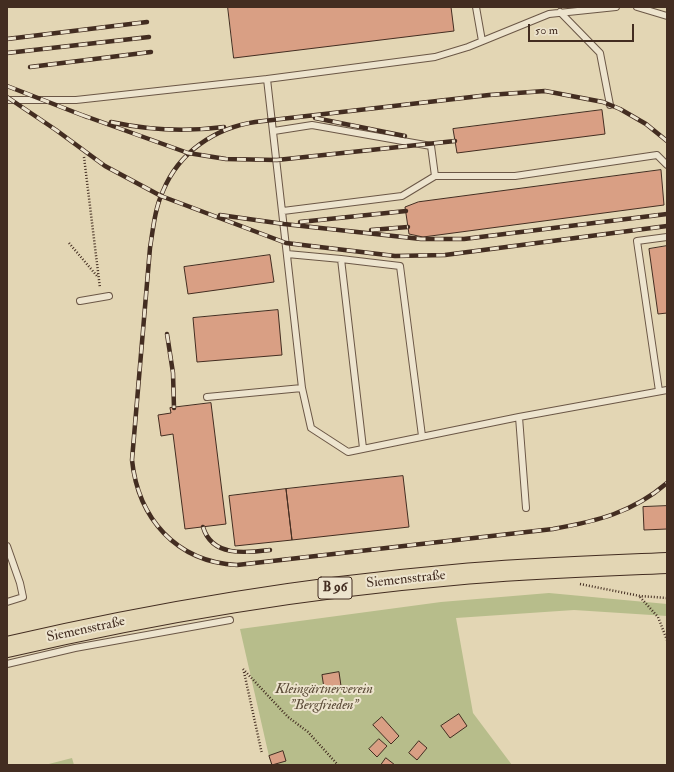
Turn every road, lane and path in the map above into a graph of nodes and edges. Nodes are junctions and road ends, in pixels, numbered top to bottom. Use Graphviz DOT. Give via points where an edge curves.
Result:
graph roads {
  1 [pos="476,7"];
  2 [pos="616,7"];
  3 [pos="637,7"];
  4 [pos="560,12"];
  5 [pos="667,16"];
  6 [pos="482,41"];
  7 [pos="267,80"];
  8 [pos="7,100"];
  9 [pos="610,105"];
  10 [pos="274,131"];
  11 [pos="84,158"];
  12 [pos="667,165"];
  13 [pos="435,176"];
  14 [pos="283,211"];
  15 [pos="667,237"];
  16 [pos="69,244"];
  17 [pos="287,254"];
  18 [pos="341,259"];
  19 [pos="98,276"];
  20 [pos="109,296"];
  21 [pos="101,298"];
  22 [pos="80,302"];
  23 [pos="302,388"];
  24 [pos="667,390"];
  25 [pos="659,391"];
  26 [pos="207,397"];
  27 [pos="519,417"];
  28 [pos="422,436"];
  29 [pos="363,448"];
  30 [pos="526,508"];
  31 [pos="7,546"];
  32 [pos="667,563"];
  33 [pos="579,584"];
  34 [pos="640,596"];
  35 [pos="667,598"];
  36 [pos="7,602"];
  37 [pos="230,620"];
  38 [pos="667,640"];
  39 [pos="7,647"];
  40 [pos="7,664"];
  41 [pos="262,754"];
  42 [pos="338,765"];
  1 -- 6 [label="lane"];
  2 -- 4 [label="lane"];
  3 -- 5 [label="lane"];
  4 -- 6 [label="lane"];
  4 -- 9 [label="lane" via="600,53"];
  6 -- 7 [label="lane" via="435,57"];
  7 -- 8 [label="lane" via="76,100"];
  7 -- 10 [label="lane"];
  10 -- 13 [label="lane" via="312,125 431,146"];
  10 -- 14 [label="lane"];
  11 -- 19 [label="path"];
  12 -- 13 [label="lane" via="657,155 515,176"];
  13 -- 14 [label="lane" via="402,196"];
  14 -- 17 [label="lane"];
  15 -- 25 [label="lane" via="637,241"];
  16 -- 19 [label="path"];
  17 -- 18 [label="lane"];
  17 -- 23 [label="lane"];
  18 -- 28 [label="lane" via="400,266"];
  18 -- 29 [label="lane"];
  19 -- 21 [label="path"];
  20 -- 21 [label="lane"];
  21 -- 22 [label="lane"];
  23 -- 26 [label="lane"];
  23 -- 29 [label="lane" via="312,428 348,452"];
  24 -- 25 [label="lane"];
  25 -- 27 [label="lane"];
  27 -- 28 [label="lane"];
  27 -- 30 [label="lane"];
  28 -- 29 [label="lane"];
  31 -- 36 [label="lane" via="23,597"];
  32 -- 39 [label="main road, Siemensstraße / B 96" via="461,574 319,590 100,626"];
  33 -- 34 [label="path"];
  34 -- 35 [label="path"];
  34 -- 38 [label="path" via="658,617"];
  37 -- 40 [label="lane" via="75,648"];
  41 -- 42 [label="path" via="243,669"];
}
